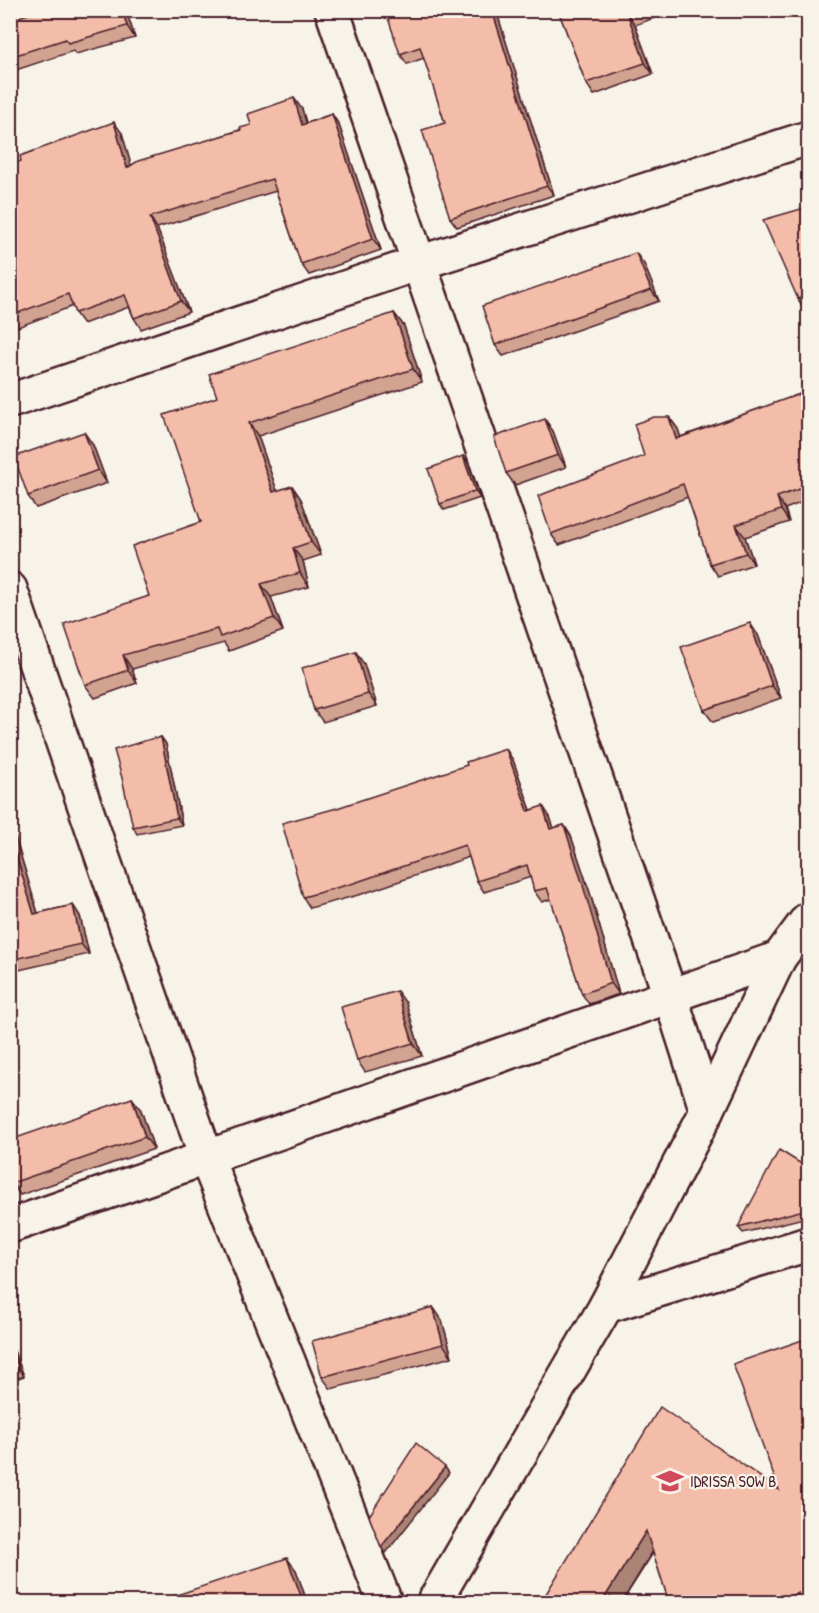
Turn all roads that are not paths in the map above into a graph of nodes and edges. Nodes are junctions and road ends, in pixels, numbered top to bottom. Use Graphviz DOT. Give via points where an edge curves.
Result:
graph roads {
  1 [pos="332,10"];
  2 [pos="808,138"];
  3 [pos="419,263"];
  4 [pos="10,401"];
  5 [pos="10,589"];
  6 [pos="808,920"];
  7 [pos="779,958"];
  8 [pos="670,995"];
  9 [pos="707,1110"];
  10 [pos="206,1157"];
  11 [pos="10,1226"];
  12 [pos="808,1244"];
  13 [pos="606,1306"];
  14 [pos="385,1602"];
  15 [pos="434,1602"];
  1 -- 3 [label="street"];
  2 -- 3 [label="street"];
  3 -- 4 [label="street"];
  3 -- 8 [label="street"];
  5 -- 10 [label="street"];
  6 -- 7 [label="street"];
  7 -- 8 [label="street"];
  7 -- 9 [label="street"];
  8 -- 9 [label="street"];
  8 -- 10 [label="street"];
  9 -- 13 [label="street"];
  10 -- 11 [label="street"];
  10 -- 14 [label="street"];
  12 -- 13 [label="street"];
  13 -- 15 [label="street"];
}
